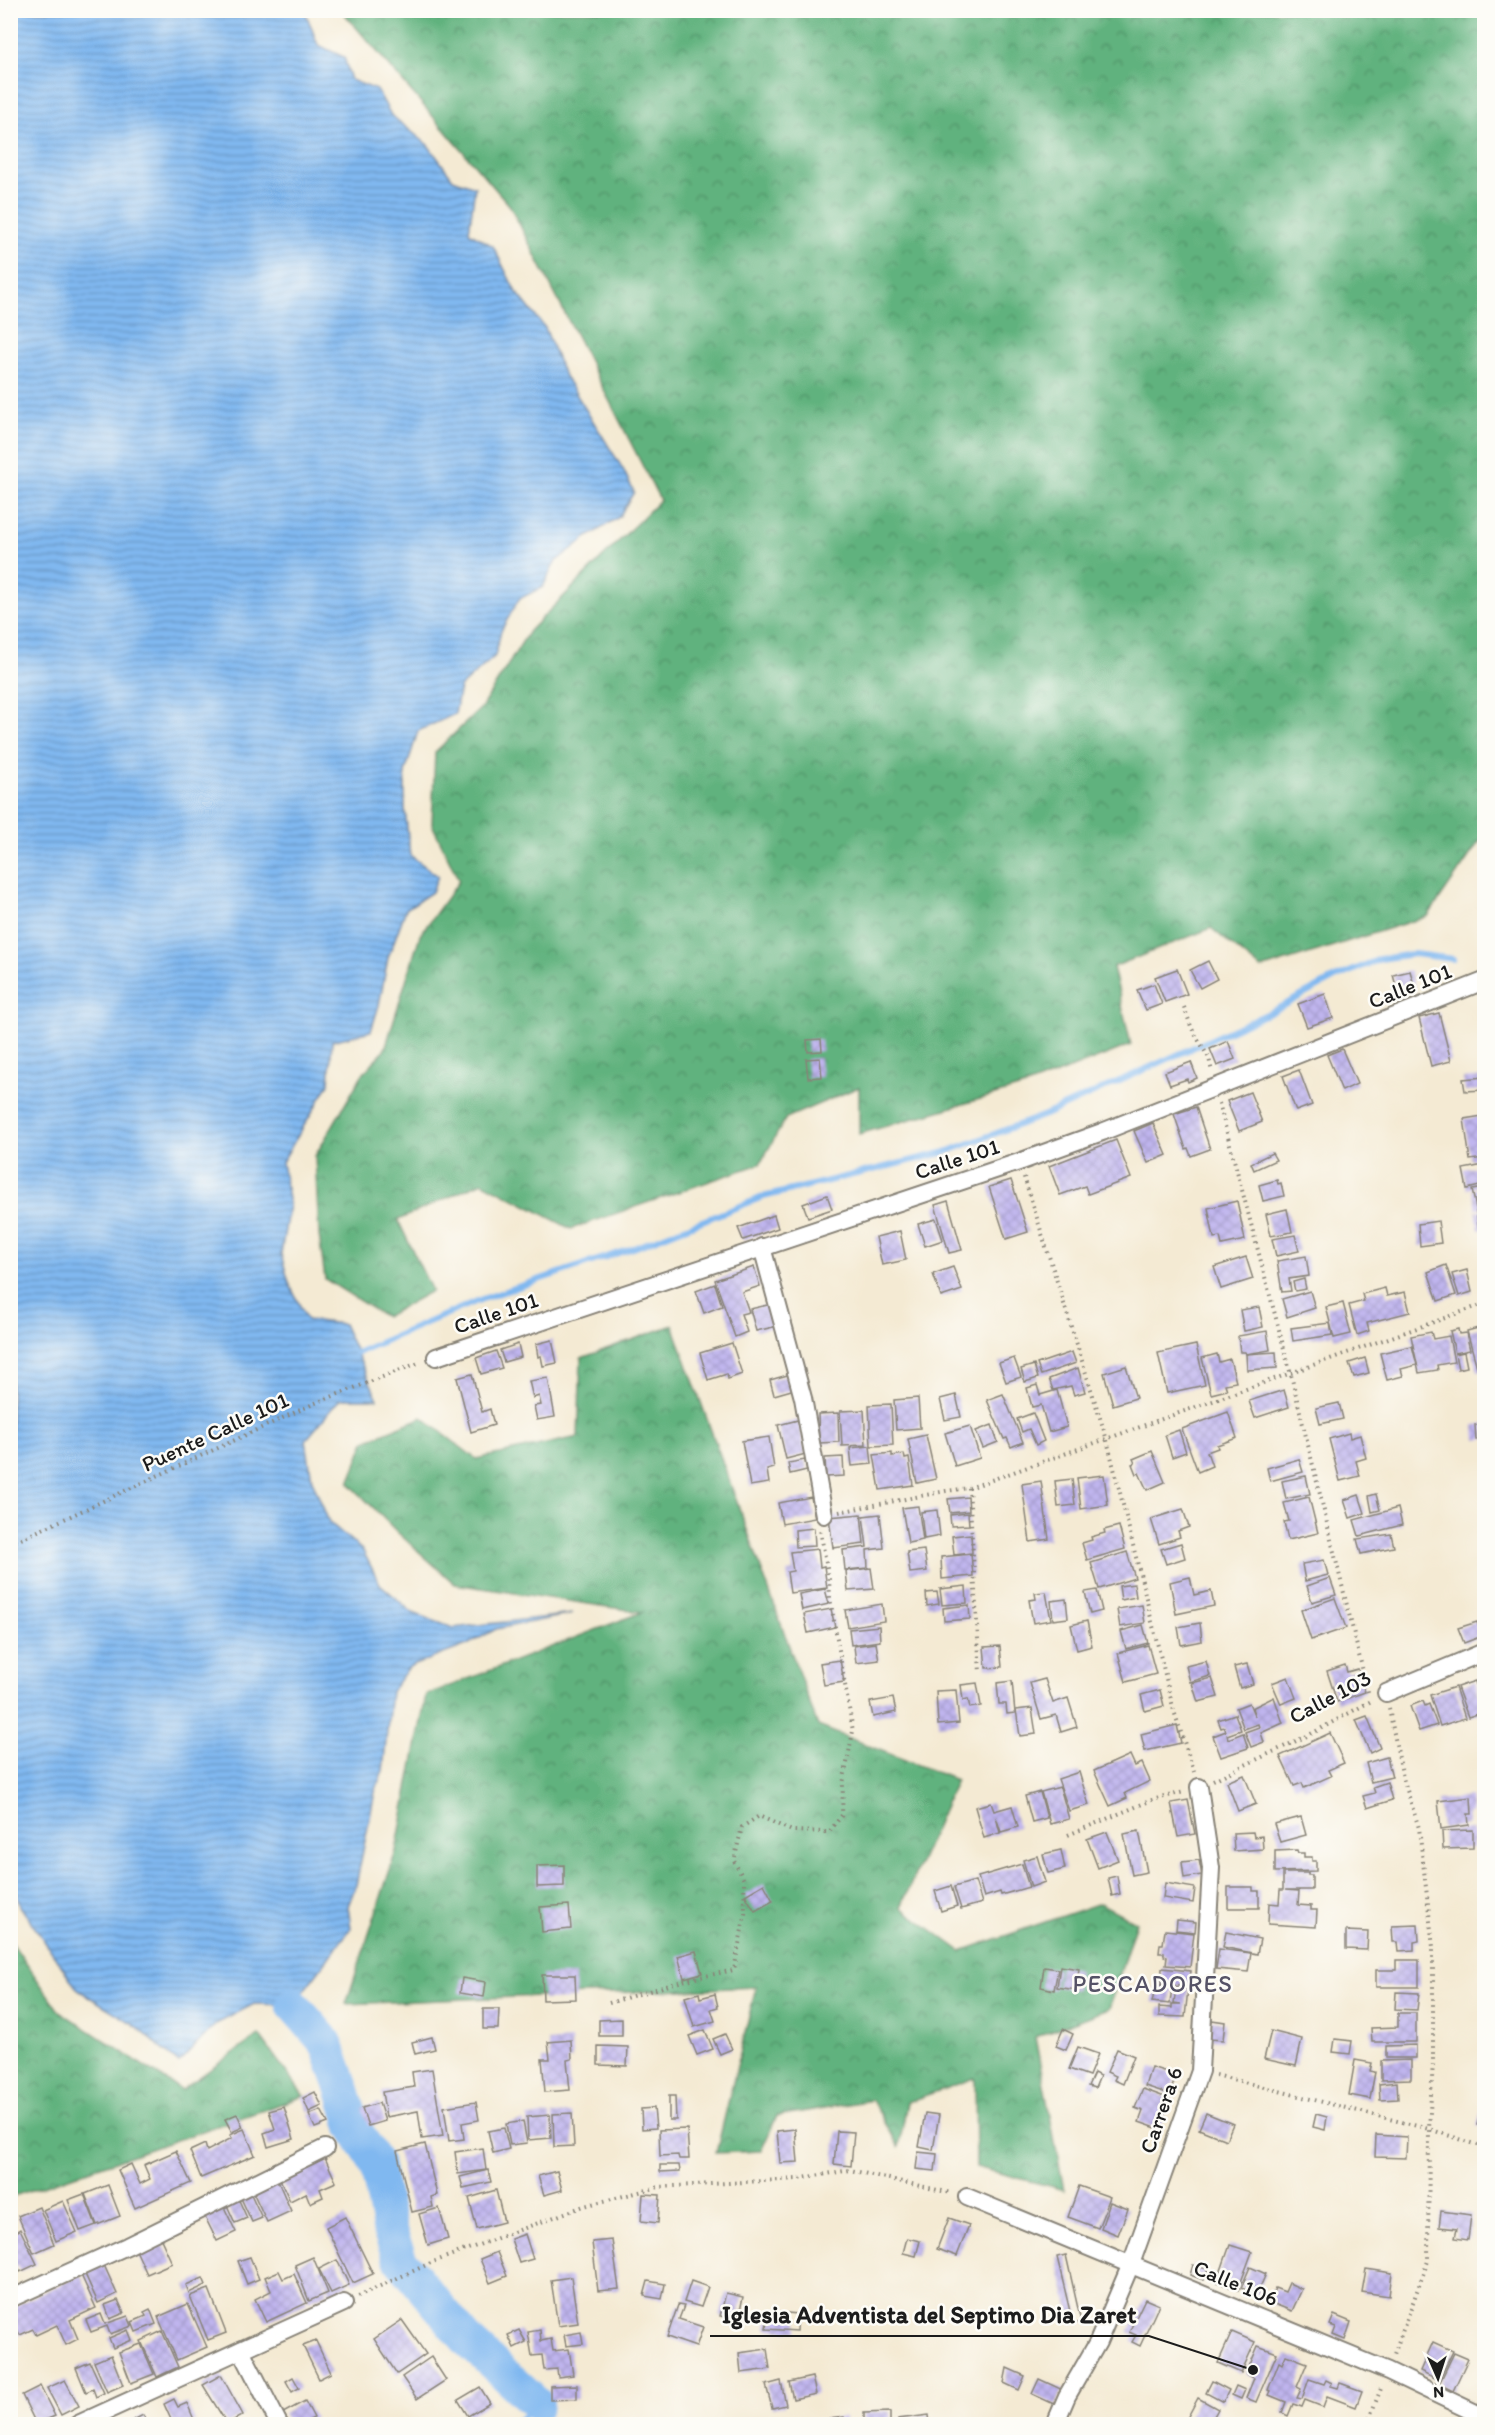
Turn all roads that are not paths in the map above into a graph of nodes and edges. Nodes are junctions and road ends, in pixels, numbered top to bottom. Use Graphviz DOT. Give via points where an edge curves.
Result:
graph roads {
  1 [pos="1485,981"];
  2 [pos="762,1247"];
  3 [pos="436,1357"];
  4 [pos="824,1515"];
  5 [pos="1485,1652"];
  6 [pos="1386,1693"];
  7 [pos="1199,1787"];
  8 [pos="326,2148"];
  9 [pos="967,2197"];
  10 [pos="1131,2264"];
  11 [pos="10,2299"];
  12 [pos="344,2303"];
  13 [pos="241,2350"];
  14 [pos="1485,2417"];
  15 [pos="110,2418"];
  16 [pos="78,2424"];
  17 [pos="279,2424"];
  18 [pos="1055,2424"];
  1 -- 2 [label="street, Calle 101" via="1019,1162"];
  2 -- 3 [label="street, Calle 101"];
  2 -- 4 [label="street" via="803,1398"];
  5 -- 6 [label="street, Calle 103"];
  7 -- 10 [label="street, Carrera 6" via="1211,1868 1200,2071"];
  8 -- 11 [label="street"];
  9 -- 10 [label="street, Calle 106"];
  10 -- 14 [label="street, Calle 106" via="1388,2371"];
  10 -- 18 [label="street, Carrera 6" via="1098,2342"];
  12 -- 13 [label="street"];
  13 -- 15 [label="street"];
  13 -- 17 [label="street"];
  15 -- 16 [label="street"];
}
